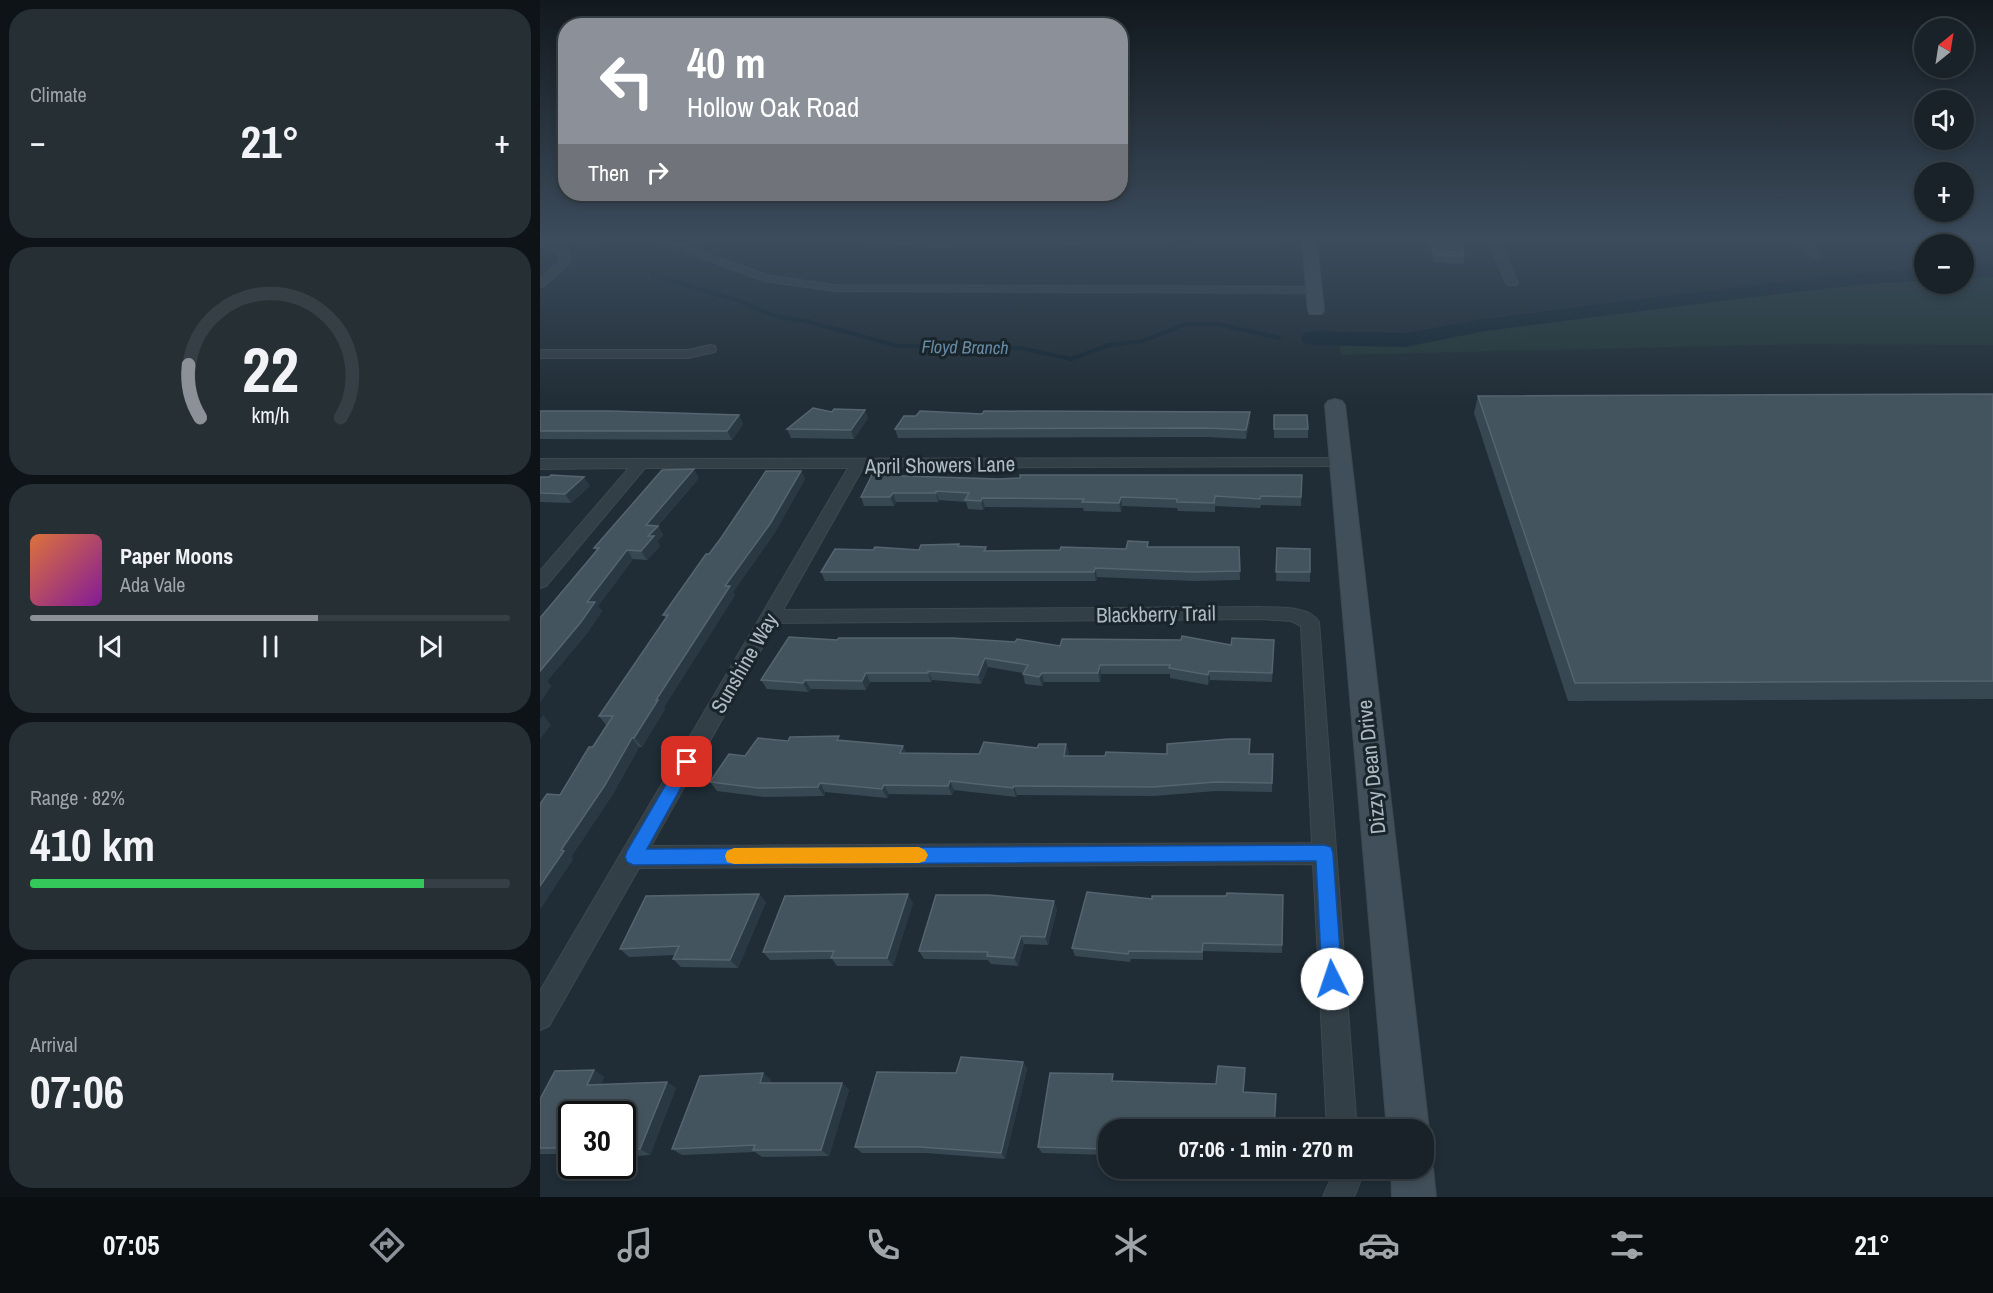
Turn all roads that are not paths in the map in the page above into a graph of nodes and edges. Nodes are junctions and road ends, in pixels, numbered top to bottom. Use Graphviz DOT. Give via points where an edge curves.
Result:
graph roads {
  1 [pos="1314,293"];
  2 [pos="1316,310"];
  3 [pos="710,349"];
  4 [pos="540,354"];
  5 [pos="1335,405"];
  6 [pos="1341,463"];
  7 [pos="540,464"];
  8 [pos="641,464"];
  9 [pos="857,465"];
  10 [pos="540,582"];
  11 [pos="770,617"];
  12 [pos="1324,853"];
  13 [pos="633,857"];
  14 [pos="540,1017"];
  15 [pos="1341,1119"];
  16 [pos="1407,1119"];
  17 [pos="1345,1179"];
  18 [pos="1413,1179"];
  19 [pos="1338,1197"];
  20 [pos="1414,1197"];
  1 -- 2 [label="street"];
  3 -- 4 [label="street" via="688,354"];
  5 -- 6 [label="street, Dizzy Dean Drive"];
  6 -- 9 [label="street, April Showers Lane"];
  6 -- 16 [label="street, Dizzy Dean Drive"];
  7 -- 8 [label="street, April Showers Lane"];
  8 -- 9 [label="street, April Showers Lane"];
  8 -- 10 [label="street"];
  9 -- 11 [label="street, Sunshine Way"];
  11 -- 12 [label="street, Blackberry Trail" via="1260,612 1293,615 1310,622"];
  11 -- 13 [label="street, Sunshine Way"];
  12 -- 13 [label="street"];
  12 -- 15 [label="street"];
  13 -- 14 [label="street, Sunshine Way"];
  17 -- 19 [label="street"];
  18 -- 20 [label="street"];
}
